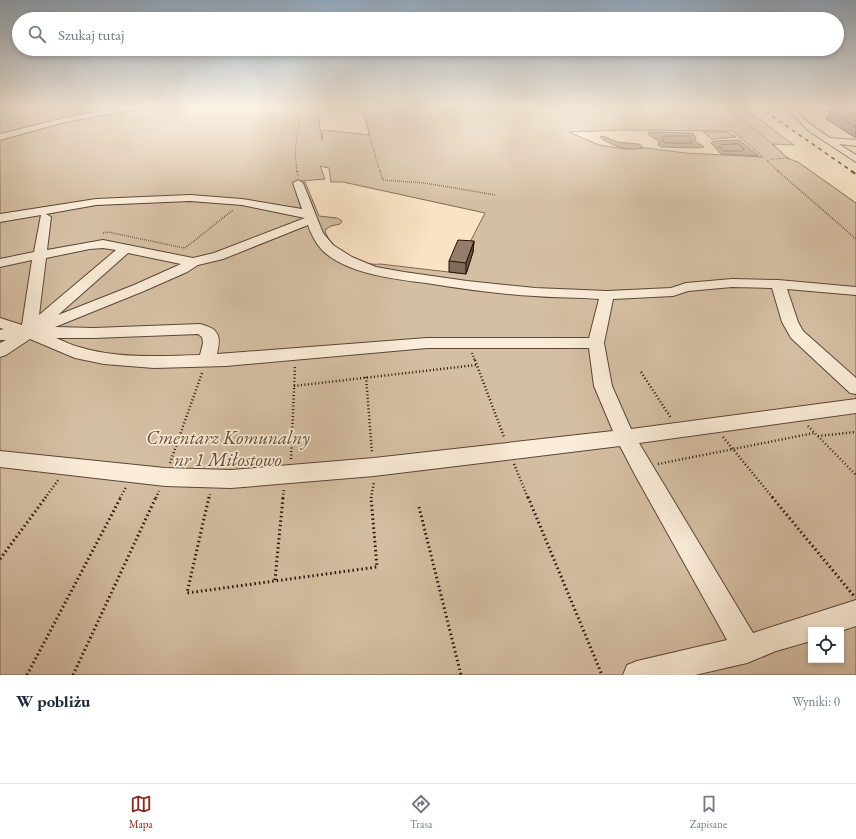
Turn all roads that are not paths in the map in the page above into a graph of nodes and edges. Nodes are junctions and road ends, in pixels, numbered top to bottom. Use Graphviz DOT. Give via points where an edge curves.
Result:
graph roads {
  1 [pos="828,140"];
  2 [pos="851,142"];
  3 [pos="856,159"];
  4 [pos="298,183"];
  5 [pos="45,217"];
  6 [pos="311,217"];
  7 [pos="0,218"];
  8 [pos="126,248"];
  9 [pos="39,255"];
  10 [pos="192,262"];
  11 [pos="0,263"];
  12 [pos="778,284"];
  13 [pos="856,291"];
  14 [pos="607,295"];
  15 [pos="0,323"];
  16 [pos="29,332"];
  17 [pos="0,335"];
  18 [pos="596,343"];
  19 [pos="0,351"];
  20 [pos="207,360"];
  21 [pos="856,388"];
  22 [pos="856,406"];
  23 [pos="625,436"];
  24 [pos="0,459"];
  25 [pos="856,613"];
  26 [pos="747,648"];
  27 [pos="637,675"];
  1 -- 2 [label="street"];
  1 -- 3 [label="street"];
  4 -- 6 [label="street"];
  5 -- 9 [label="street"];
  6 -- 7 [label="street" via="242,202 190,198 105,201"];
  6 -- 10 [label="street" via="218,256"];
  6 -- 14 [label="street" via="318,234 328,248 347,260 373,270 467,285 535,292"];
  8 -- 9 [label="street" via="103,244 90,245"];
  8 -- 10 [label="street"];
  8 -- 16 [label="street"];
  9 -- 11 [label="street"];
  9 -- 16 [label="street"];
  10 -- 16 [label="street" via="139,288"];
  12 -- 13 [label="street"];
  12 -- 14 [label="street" via="732,283 686,287 673,292"];
  12 -- 21 [label="street" via="790,322 797,334"];
  14 -- 18 [label="street"];
  15 -- 16 [label="street"];
  16 -- 17 [label="street"];
  16 -- 19 [label="street"];
  16 -- 20 [label="street" via="75,352 104,358 154,362"];
  16 -- 20 [label="street" via="94,333 200,329 210,334 211,344"];
  18 -- 20 [label="street" via="419,344"];
  18 -- 23 [label="street" via="603,386"];
  22 -- 23 [label="street"];
  23 -- 24 [label="street" via="374,467 213,479 133,474"];
  23 -- 26 [label="street"];
  25 -- 26 [label="street"];
  26 -- 27 [label="street"];
}
